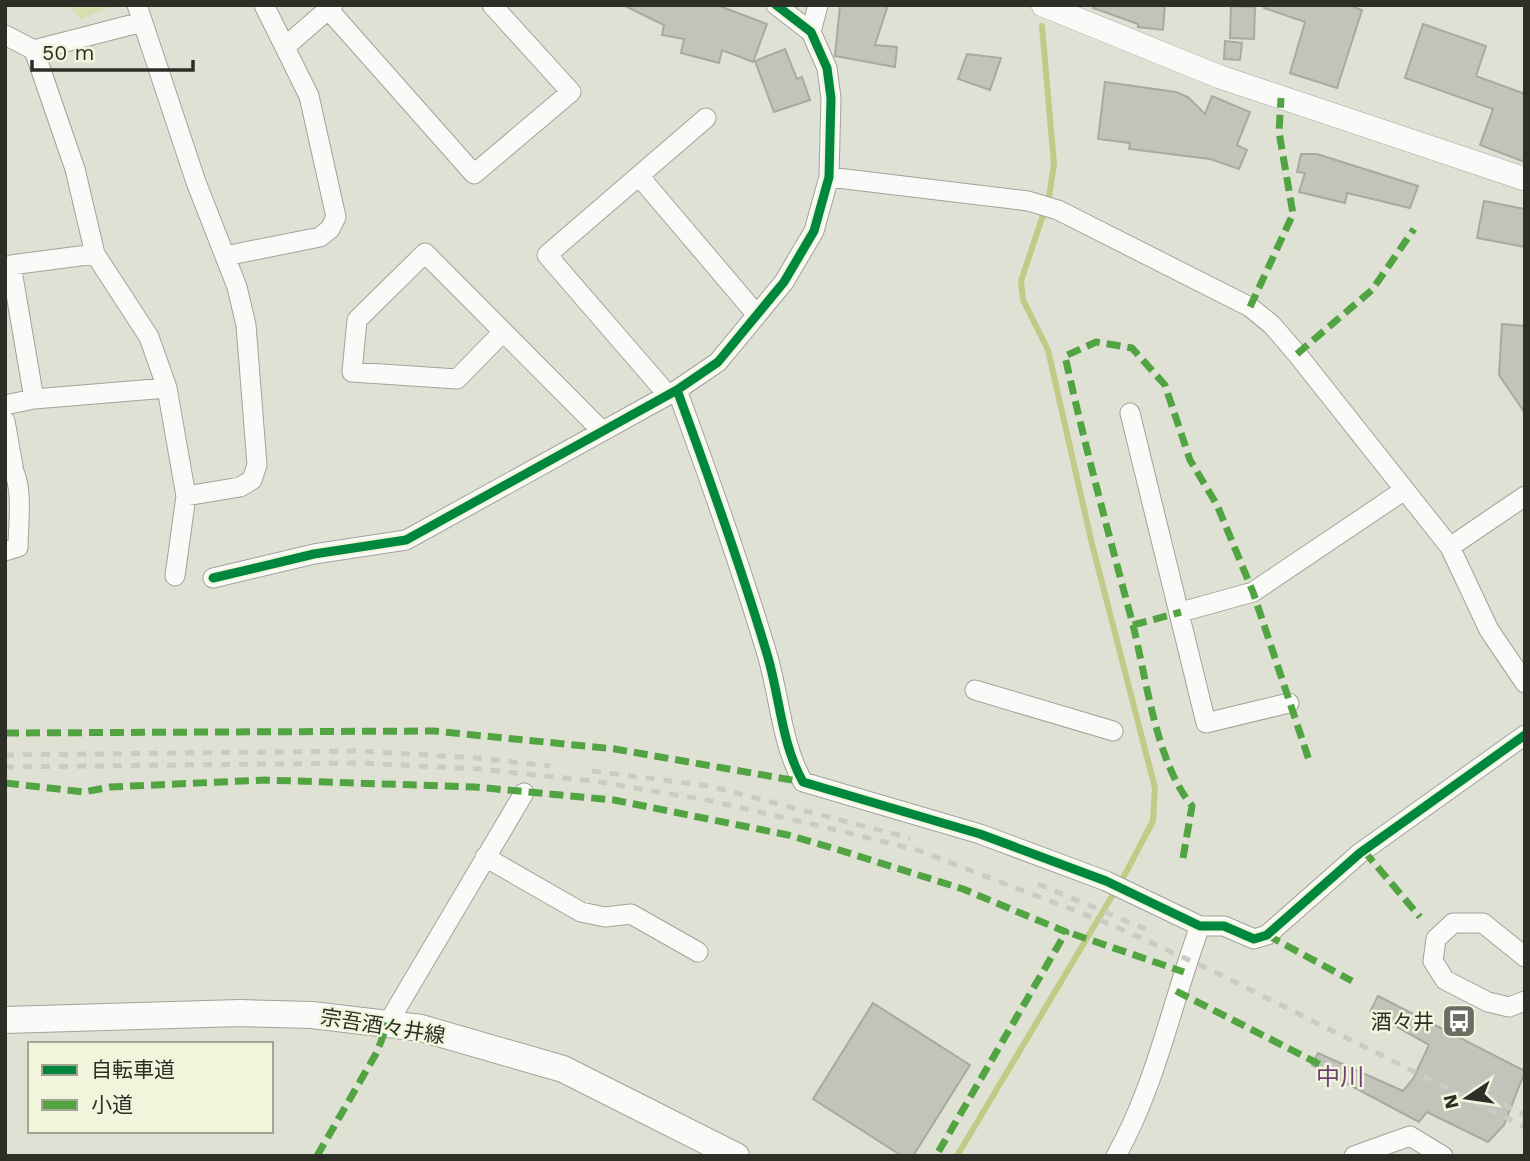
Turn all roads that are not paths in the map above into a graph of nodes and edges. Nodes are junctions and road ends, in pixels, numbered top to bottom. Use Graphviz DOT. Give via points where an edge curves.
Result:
graph roads {
  1 [pos="264,5"];
  2 [pos="492,5"];
  3 [pos="776,5"];
  4 [pos="818,5"];
  5 [pos="1043,5"];
  6 [pos="331,7"];
  7 [pos="140,14"];
  8 [pos="811,32"];
  9 [pos="5,35"];
  10 [pos="285,47"];
  11 [pos="34,50"];
  12 [pos="706,118"];
  13 [pos="639,176"];
  14 [pos="830,177"];
  15 [pos="1525,179"];
  16 [pos="95,254"];
  17 [pos="225,256"];
  18 [pos="757,315"];
  19 [pos="503,332"];
  20 [pos="167,388"];
  21 [pos="672,392"];
  22 [pos="34,400"];
  23 [pos="5,405"];
  24 [pos="1130,412"];
  25 [pos="5,421"];
  26 [pos="601,431"];
  27 [pos="9,463"];
  28 [pos="1403,491"];
  29 [pos="186,496"];
  30 [pos="1525,496"];
  31 [pos="1450,547"];
  32 [pos="5,551"];
  33 [pos="175,576"];
  34 [pos="213,578"];
  35 [pos="1181,612"];
  36 [pos="1525,683"];
  37 [pos="975,690"];
  38 [pos="1289,703"];
  39 [pos="1113,731"];
  40 [pos="1525,735"];
  41 [pos="524,793"];
  42 [pos="485,857"];
  43 [pos="1200,926"];
  44 [pos="698,952"];
  45 [pos="1525,957"];
  46 [pos="1525,1001"];
  47 [pos="5,1020"];
  48 [pos="388,1023"];
  49 [pos="736,1156"];
  50 [pos="1116,1156"];
  51 [pos="1354,1156"];
  52 [pos="1443,1156"];
  1 -- 10 [label="street"];
  2 -- 6 [label="street" via="571,92 474,174"];
  3 -- 8 [label="street"];
  4 -- 8 [label="street"];
  5 -- 15 [label="street" via="1220,77"];
  6 -- 10 [label="street"];
  7 -- 11 [label="street"];
  7 -- 17 [label="street"];
  8 -- 14 [label="street" via="827,68 831,98"];
  9 -- 11 [label="street"];
  10 -- 17 [label="street" via="309,96 336,217 320,237"];
  11 -- 16 [label="street" via="75,169"];
  12 -- 13 [label="street"];
  13 -- 18 [label="street"];
  13 -- 21 [label="street" via="547,255"];
  14 -- 18 [label="street" via="814,231 784,282"];
  14 -- 28 [label="street" via="1028,201 1058,210 1250,307 1272,325"];
  16 -- 20 [label="street" via="149,337"];
  16 -- 22 [label="street" via="11,265"];
  17 -- 29 [label="street" via="246,325 257,466 252,480 240,486"];
  18 -- 21 [label="street" via="718,362"];
  19 -- 19 [label="street" via="425,253 357,320 352,372 457,379"];
  19 -- 26 [label="street"];
  20 -- 22 [label="street"];
  20 -- 29 [label="street"];
  21 -- 26 [label="street"];
  21 -- 43 [label="street" via="739,560 774,676 789,758 803,782 980,834 1130,891"];
  22 -- 23 [label="street"];
  24 -- 35 [label="street"];
  25 -- 27 [label="street"];
  26 -- 34 [label="street" via="406,540 314,554"];
  27 -- 32 [label="street" via="18,486 18,547"];
  28 -- 31 [label="street"];
  28 -- 35 [label="street" via="1253,592"];
  29 -- 33 [label="street"];
  30 -- 31 [label="street"];
  31 -- 36 [label="street" via="1489,629"];
  35 -- 38 [label="street" via="1206,723"];
  37 -- 39 [label="street"];
  40 -- 43 [label="street" via="1360,853 1267,935 1254,939 1224,926"];
  41 -- 42 [label="street"];
  42 -- 44 [label="street" via="581,912 605,917 631,914"];
  42 -- 48 [label="street"];
  43 -- 50 [label="street" via="1152,1073"];
  45 -- 46 [label="street" via="1483,923 1453,923 1436,939 1433,961 1446,980 1488,1002 1510,1007"];
  47 -- 48 [label="main road, 宗吾酒々井線" via="189,1012 312,1015"];
  48 -- 49 [label="main road, 宗吾酒々井線" via="421,1028 563,1069"];
  51 -- 52 [label="street" via="1409,1136"];
}
